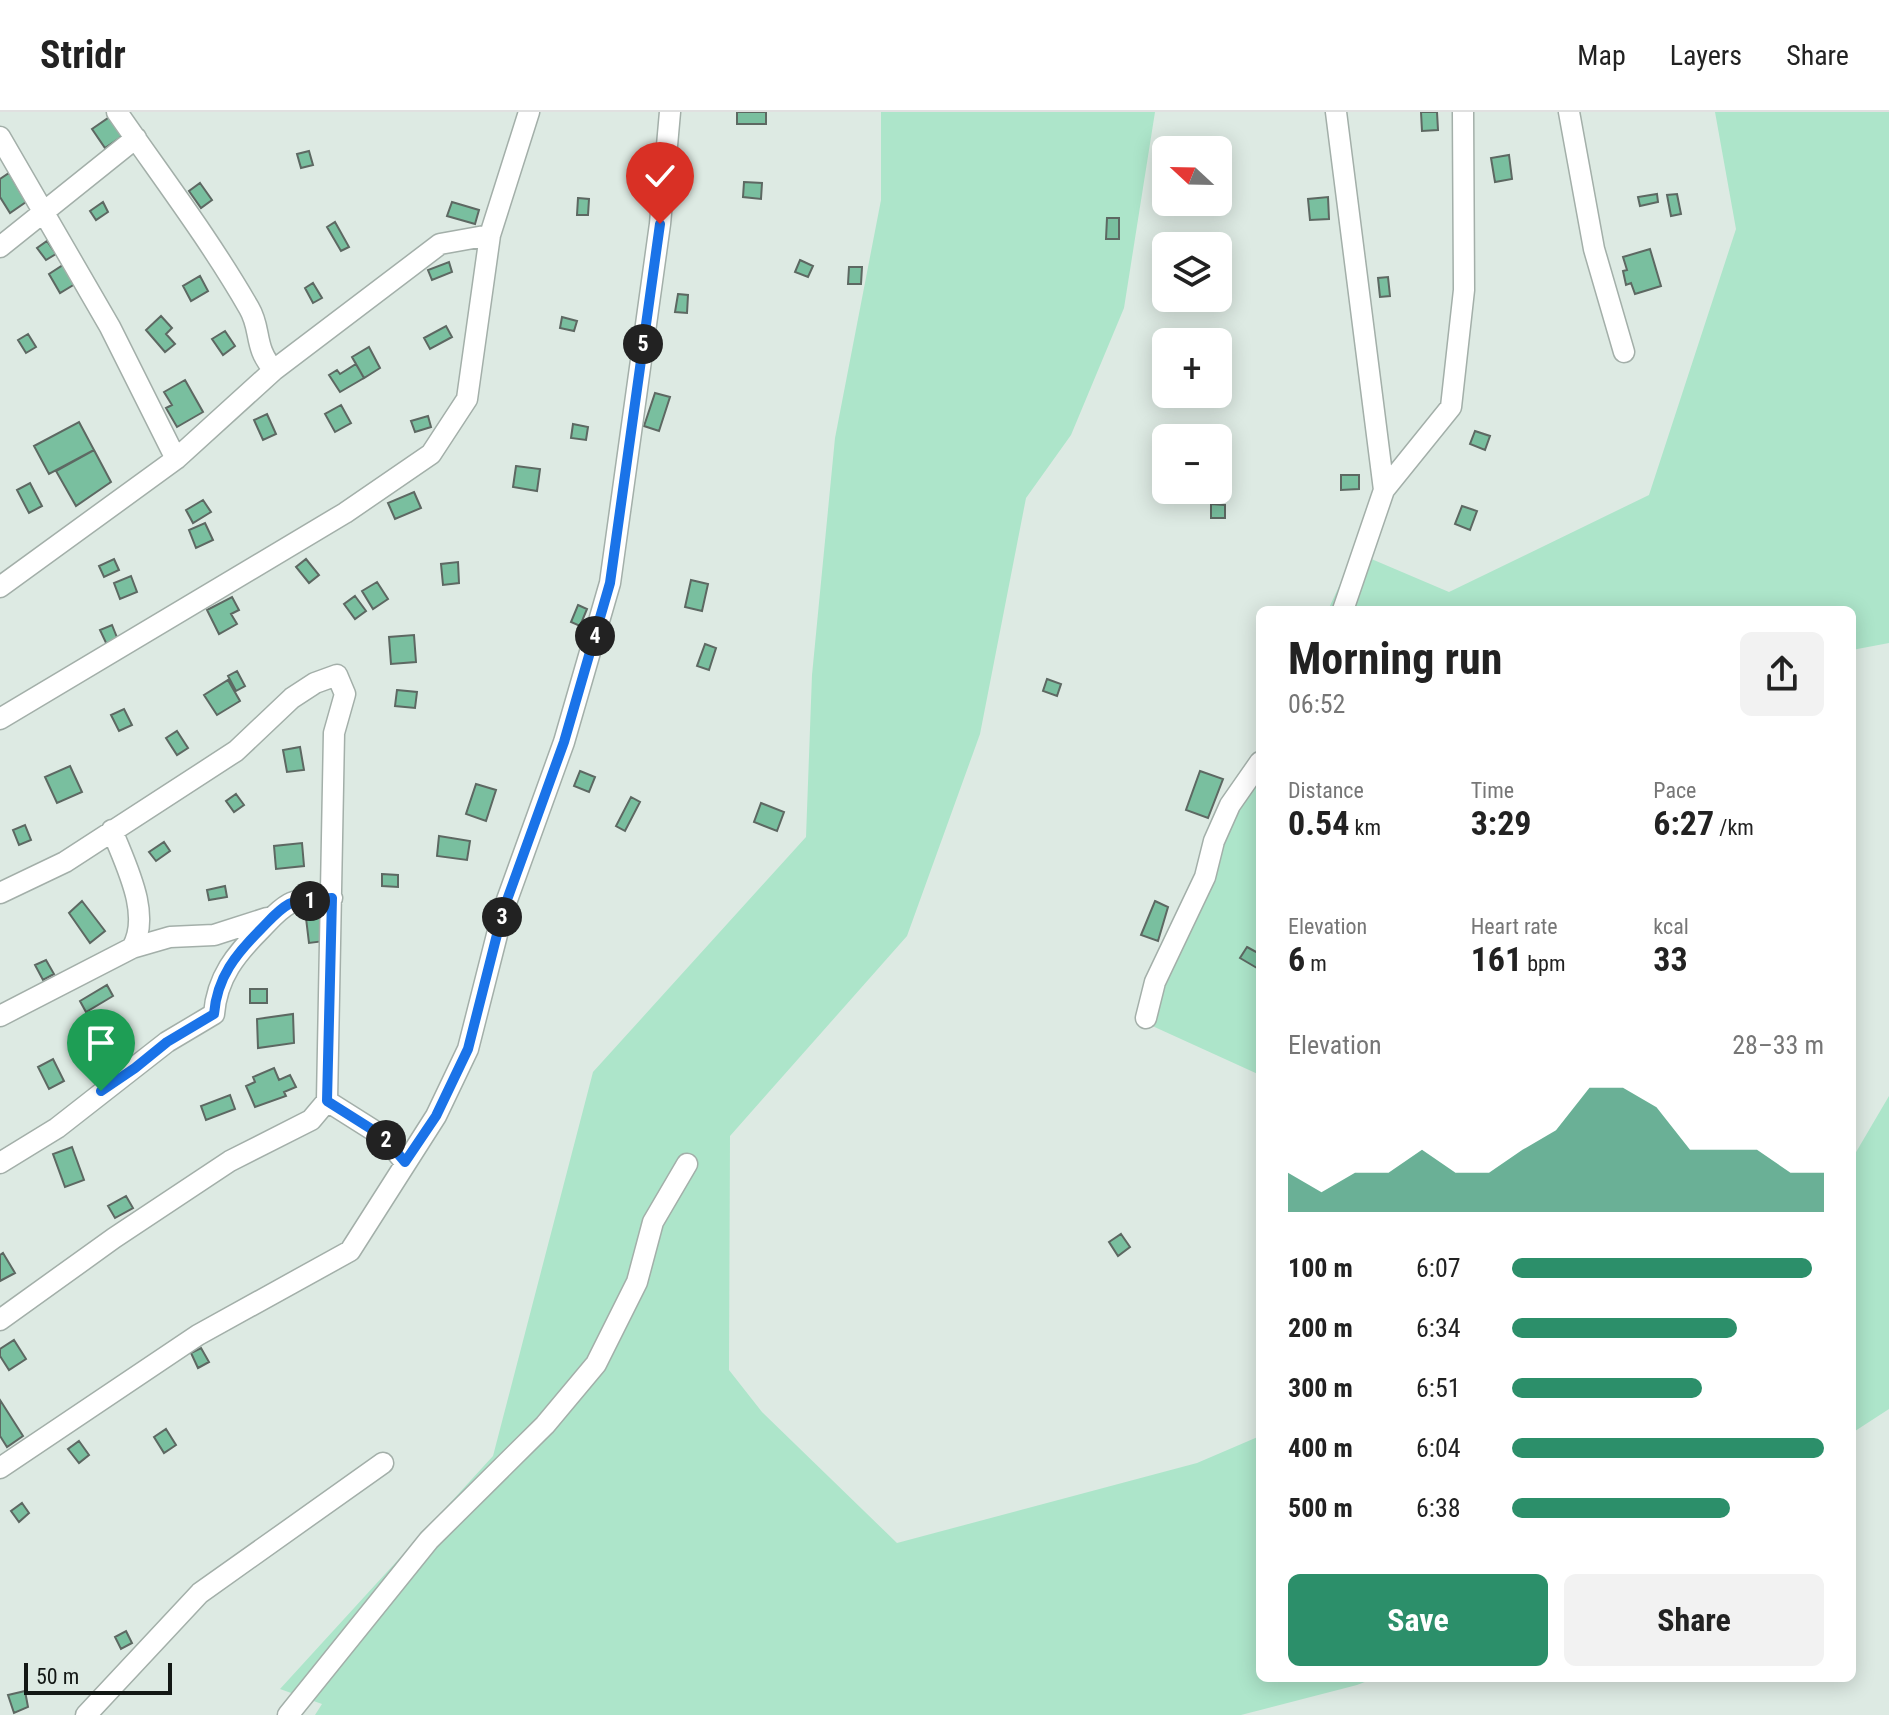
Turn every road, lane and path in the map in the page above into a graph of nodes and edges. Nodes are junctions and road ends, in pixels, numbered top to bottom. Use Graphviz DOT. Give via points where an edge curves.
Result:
graph roads {
  1 [pos="117,112"];
  2 [pos="529,112"];
  3 [pos="670,112"];
  4 [pos="1336,112"];
  5 [pos="1463,112"];
  6 [pos="1569,112"];
  7 [pos="0,137"];
  8 [pos="136,138"];
  9 [pos="43,213"];
  10 [pos="490,235"];
  11 [pos="0,247"];
  12 [pos="1624,352"];
  13 [pos="274,370"];
  14 [pos="176,459"];
  15 [pos="1384,490"];
  16 [pos="0,587"];
  17 [pos="1344,606"];
  18 [pos="0,719"];
  19 [pos="1256,768"];
  20 [pos="112,830"];
  21 [pos="0,893"];
  22 [pos="332,898"];
  23 [pos="276,914"];
  24 [pos="132,948"];
  25 [pos="0,1016"];
  26 [pos="1146,1018"];
  27 [pos="327,1101"];
  28 [pos="405,1162"];
  29 [pos="0,1163"];
  30 [pos="687,1164"];
  31 [pos="0,1320"];
  32 [pos="383,1463"];
  33 [pos="0,1468"];
  34 [pos="86,1715"];
  35 [pos="288,1715"];
  1 -- 8 [label="street"];
  2 -- 10 [label="street"];
  3 -- 28 [label="street" via="660,224 610,583 564,742 503,911 468,1049 436,1116"];
  4 -- 15 [label="street"];
  5 -- 15 [label="street" via="1464,290 1451,407"];
  6 -- 12 [label="street" via="1594,249"];
  7 -- 9 [label="street"];
  8 -- 9 [label="street"];
  8 -- 13 [label="street" via="252,312 263,358"];
  9 -- 11 [label="street"];
  9 -- 14 [label="street" via="110,327"];
  10 -- 13 [label="street" via="440,244"];
  10 -- 18 [label="street" via="467,399 431,454 318,529"];
  13 -- 14 [label="street"];
  14 -- 16 [label="street"];
  15 -- 17 [label="street"];
  19 -- 26 [label="street" via="1230,805 1205,877 1155,982"];
  20 -- 21 [label="street" via="65,862"];
  20 -- 22 [label="street" via="236,751 292,698 337,675 345,694 334,733"];
  20 -- 24 [label="street" via="134,886 139,920"];
  22 -- 23 [label="street" via="292,902"];
  22 -- 27 [label="street"];
  23 -- 24 [label="street" via="214,935 170,937"];
  23 -- 29 [label="street" via="236,954 222,977 214,1014"];
  24 -- 25 [label="street"];
  27 -- 28 [label="street" via="384,1137"];
  27 -- 31 [label="street" via="311,1120 230,1161"];
  28 -- 33 [label="street" via="350,1251 198,1335"];
  30 -- 35 [label="street" via="653,1222 637,1282 596,1364 545,1425 429,1540"];
  32 -- 34 [label="street" via="200,1593"];
}
